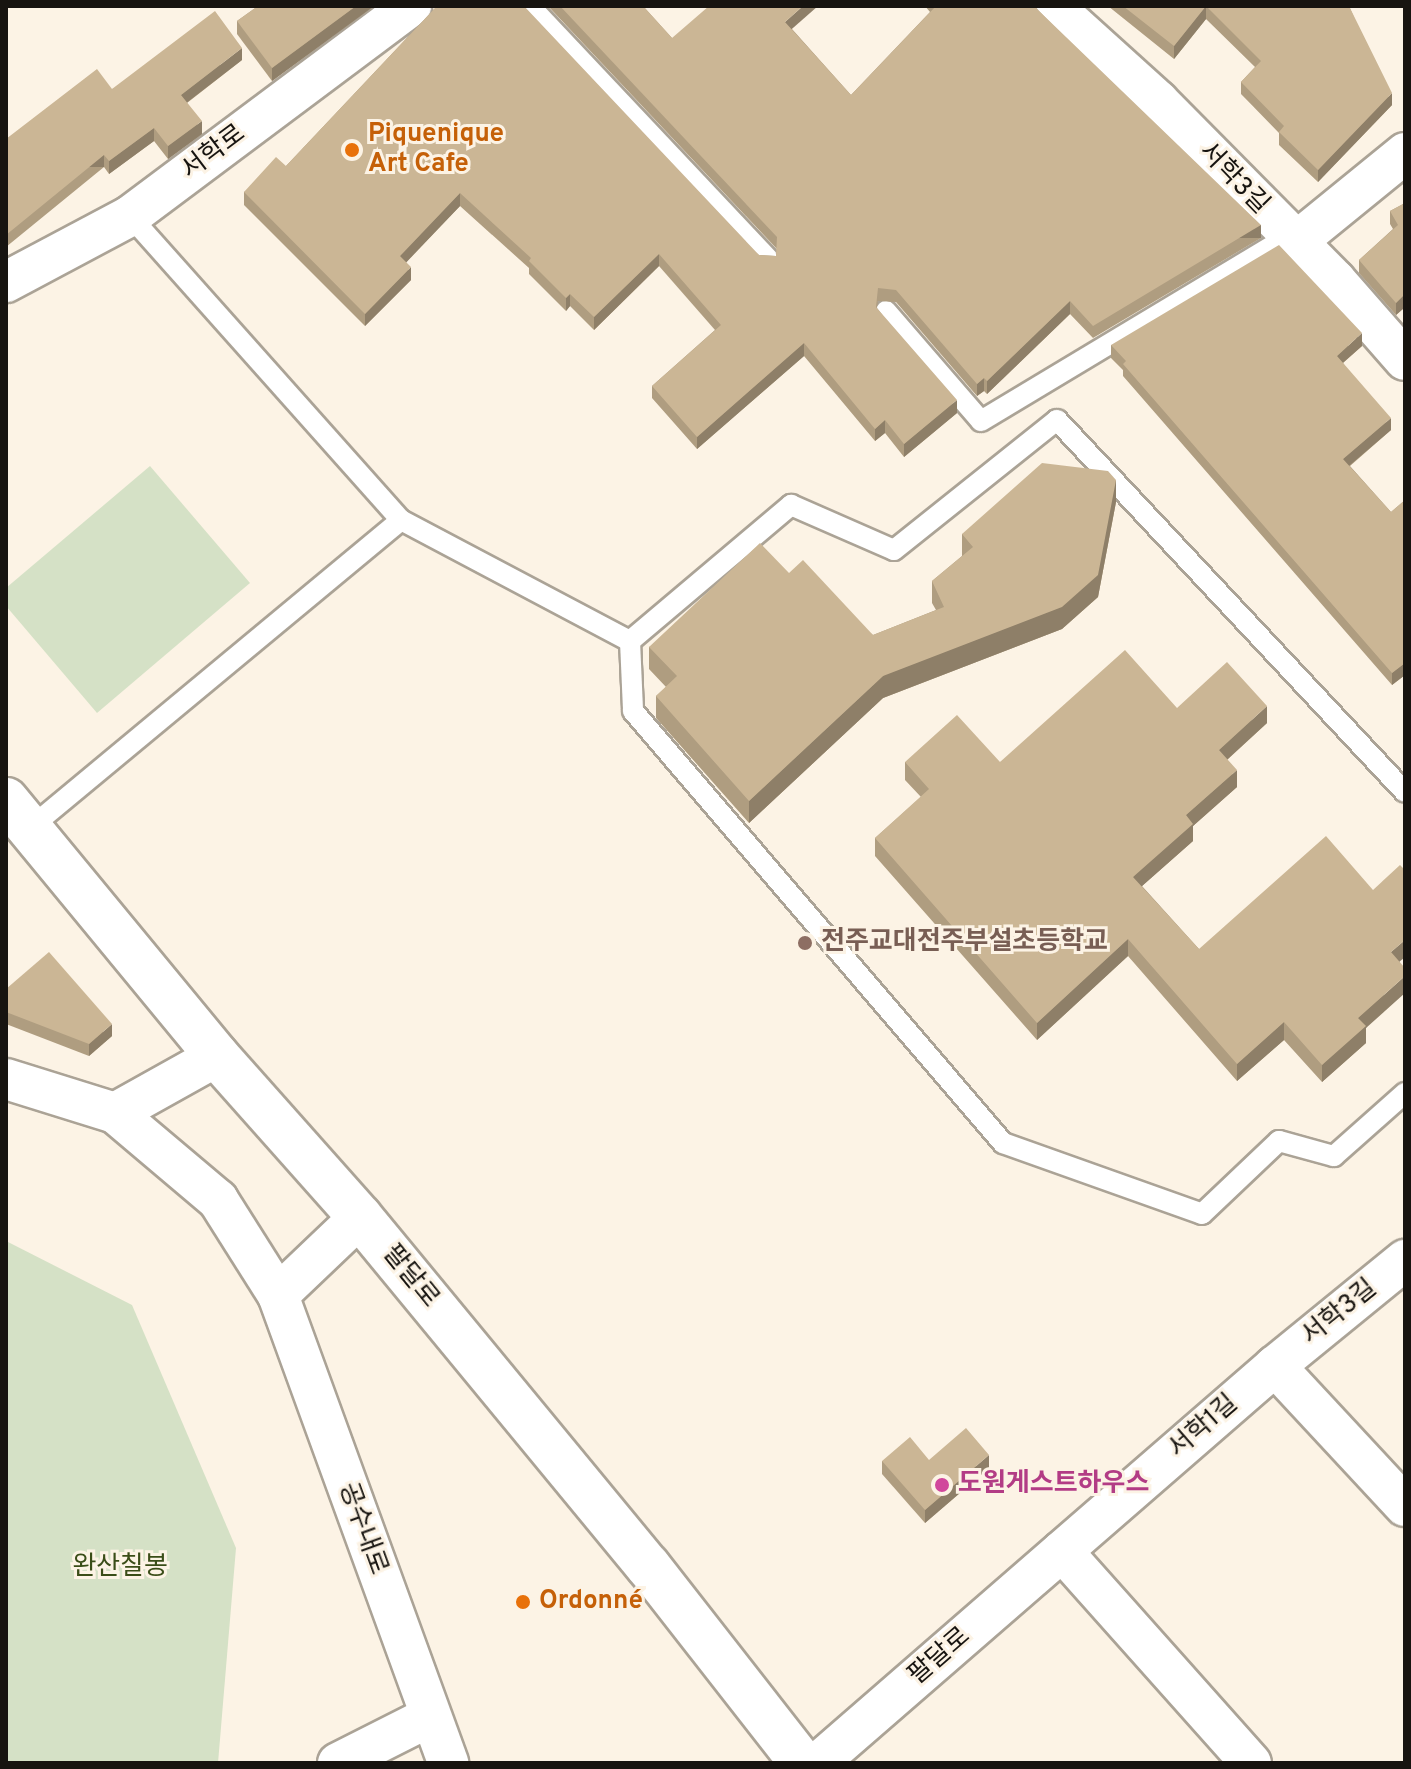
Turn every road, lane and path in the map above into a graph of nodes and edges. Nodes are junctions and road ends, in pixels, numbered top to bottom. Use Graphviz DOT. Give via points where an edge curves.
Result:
graph roads {
  1 [pos="411,6"];
  2 [pos="530,6"];
  3 [pos="1062,8"];
  4 [pos="1405,153"];
  5 [pos="130,216"];
  6 [pos="1293,239"];
  7 [pos="768,259"];
  8 [pos="6,282"];
  9 [pos="886,311"];
  10 [pos="1405,360"];
  11 [pos="401,520"];
  12 [pos="630,641"];
  13 [pos="1405,792"];
  14 [pos="18,814"];
  15 [pos="217,1056"];
  16 [pos="6,1079"];
  17 [pos="1405,1093"];
  18 [pos="115,1113"];
  19 [pos="360,1217"];
  20 [pos="1405,1260"];
  21 [pos="278,1295"];
  22 [pos="1275,1366"];
  23 [pos="1405,1506"];
  24 [pos="1062,1551"];
  25 [pos="429,1717"];
  26 [pos="338,1763"];
  27 [pos="448,1763"];
  28 [pos="802,1763"];
  29 [pos="818,1763"];
  30 [pos="1251,1763"];
  1 -- 5 [label="street, 서학로"];
  2 -- 7 [label="lane"];
  3 -- 6 [label="street, 서학3길"];
  4 -- 6 [label="street"];
  5 -- 8 [label="street, 서학로"];
  5 -- 11 [label="lane"];
  6 -- 9 [label="lane" via="981,421"];
  6 -- 10 [label="street, 서학3길"];
  11 -- 12 [label="lane"];
  11 -- 14 [label="lane"];
  12 -- 13 [label="lane" via="791,505 894,550 1057,420"];
  12 -- 17 [label="lane" via="633,711 1003,1143 1202,1214 1279,1141 1334,1156"];
  14 -- 15 [label="street, 팔달로"];
  15 -- 18 [label="street"];
  15 -- 19 [label="street, 팔달로"];
  16 -- 18 [label="street, 공수내로"];
  18 -- 21 [label="street, 공수내로" via="218,1200"];
  19 -- 21 [label="street"];
  19 -- 28 [label="street, 팔달로" via="648,1566"];
  20 -- 22 [label="street, 서학3길"];
  21 -- 25 [label="street, 공수내로"];
  22 -- 23 [label="street"];
  22 -- 24 [label="street, 서학1길"];
  24 -- 29 [label="street, 팔달로"];
  24 -- 30 [label="street"];
  25 -- 26 [label="street"];
  25 -- 27 [label="street, 공수내로"];
}
